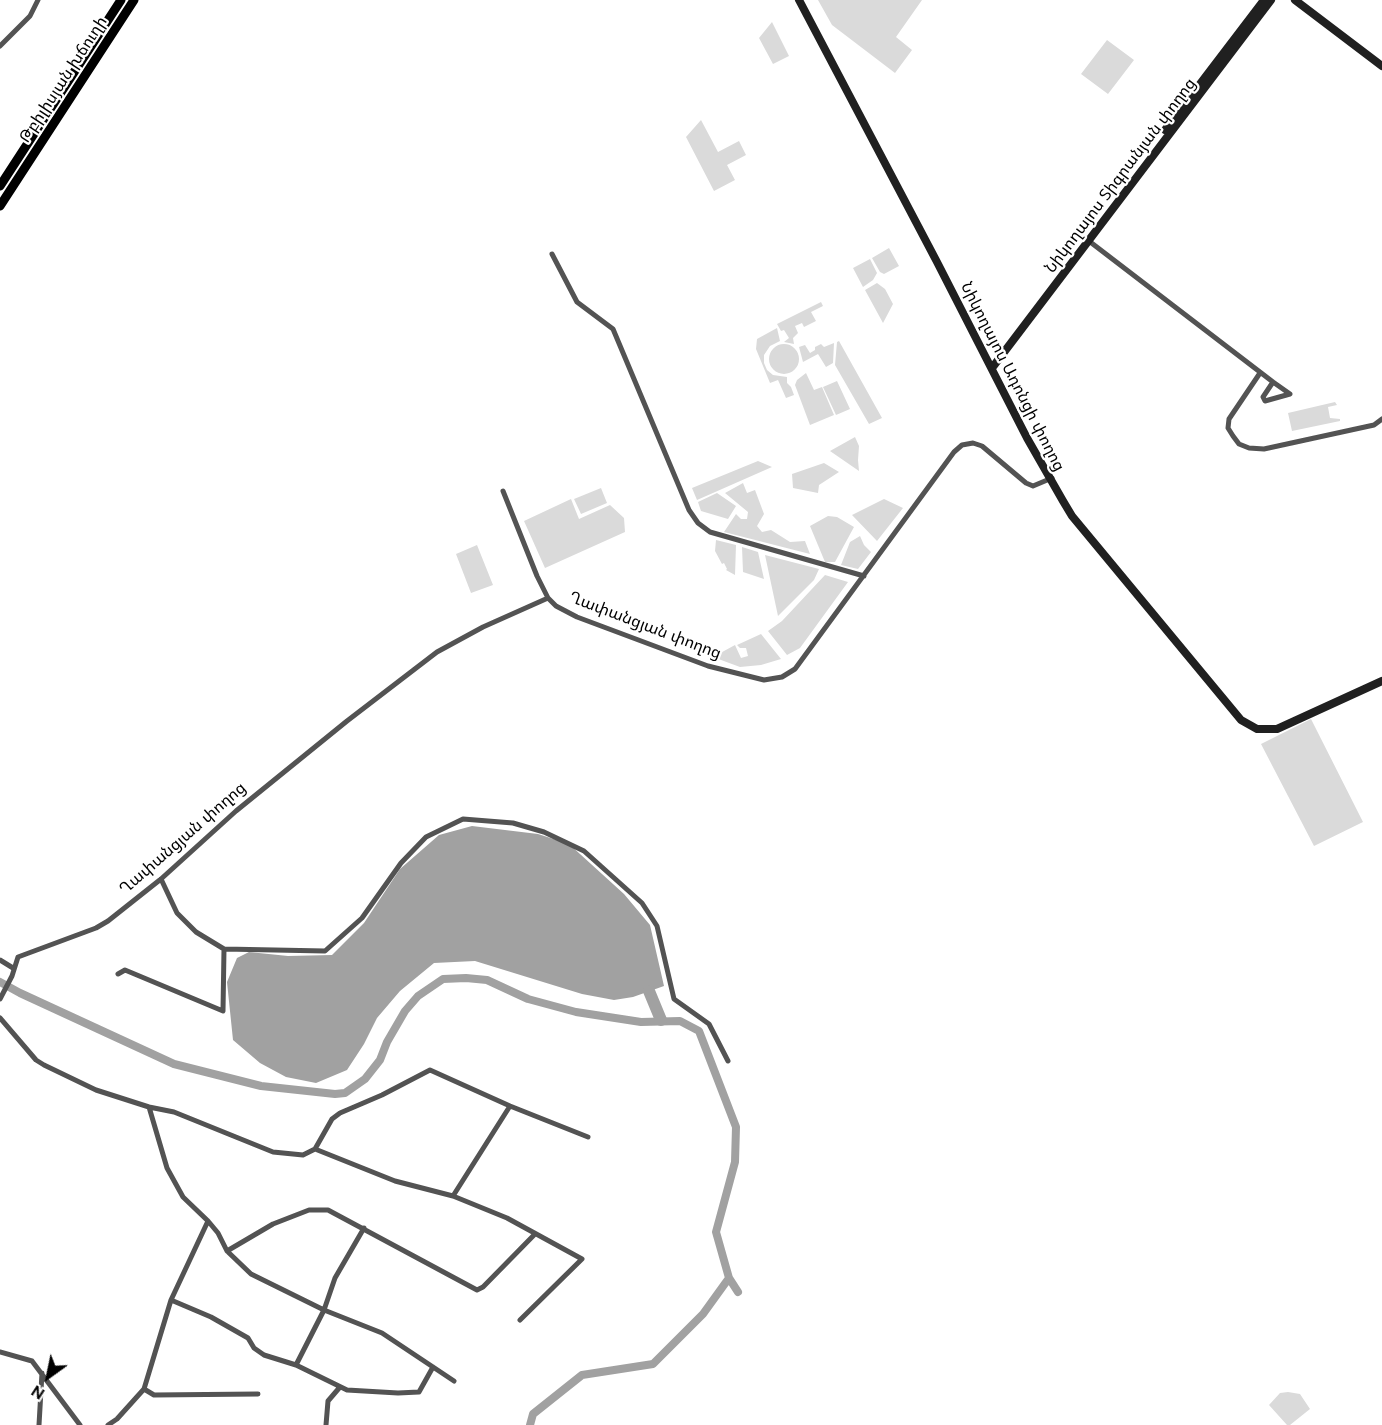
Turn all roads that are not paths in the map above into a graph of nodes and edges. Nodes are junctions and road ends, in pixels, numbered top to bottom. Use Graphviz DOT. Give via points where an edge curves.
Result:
graph roads {
  1 [pos="38,0"];
  2 [pos="121,0"];
  3 [pos="134,0"];
  4 [pos="799,0"];
  5 [pos="804,0"];
  6 [pos="1264,0"];
  7 [pos="1271,0"];
  8 [pos="1295,0"];
  9 [pos="1300,0"];
  10 [pos="0,46"];
  11 [pos="1382,64"];
  12 [pos="0,186"];
  13 [pos="0,206"];
  14 [pos="1087,239"];
  15 [pos="552,254"];
  16 [pos="992,365"];
  17 [pos="1260,373"];
  18 [pos="1273,382"];
  19 [pos="1382,419"];
  20 [pos="1051,478"];
  21 [pos="503,491"];
  22 [pos="864,576"];
  23 [pos="549,598"];
  24 [pos="1382,679"];
  25 [pos="161,879"];
  26 [pos="224,950"];
  27 [pos="0,960"];
  28 [pos="13,968"];
  29 [pos="118,974"];
  30 [pos="0,999"];
  31 [pos="0,1018"];
  32 [pos="728,1061"];
  33 [pos="510,1106"];
  34 [pos="149,1107"];
  35 [pos="588,1137"];
  36 [pos="315,1149"];
  37 [pos="453,1196"];
  38 [pos="208,1221"];
  39 [pos="364,1228"];
  40 [pos="535,1234"];
  41 [pos="227,1251"];
  42 [pos="171,1300"];
  43 [pos="324,1310"];
  44 [pos="520,1320"];
  45 [pos="0,1352"];
  46 [pos="296,1365"];
  47 [pos="433,1367"];
  48 [pos="42,1373"];
  49 [pos="454,1381"];
  50 [pos="340,1387"];
  51 [pos="144,1389"];
  52 [pos="258,1394"];
  53 [pos="39,1425"];
  54 [pos="80,1425"];
  55 [pos="108,1425"];
  56 [pos="326,1425"];
  1 -- 10 [label="street" via="30,16"];
  2 -- 12 [label="main road, Թբիլիսյան խճուղի"];
  3 -- 13 [label="main road, Թբիլիսյան խճուղի"];
  4 -- 16 [label="street, Նիկողայոս Ադոնցի փողոց"];
  5 -- 16 [label="street, Նիկողայոս Ադոնցի փողոց"];
  6 -- 14 [label="street, Նիկողայոս Տիգրանյան փողոց"];
  7 -- 14 [label="street, Նիկողայոս Տիգրանյան փողոց"];
  8 -- 11 [label="street"];
  9 -- 11 [label="street"];
  14 -- 16 [label="street, Նիկողայոս Տիգրանյան փողոց"];
  14 -- 17 [label="street"];
  15 -- 22 [label="street" via="577,302 613,329 689,510 698,523 710,532"];
  16 -- 20 [label="street, Նիկողայոս Ադոնցի փողոց"];
  17 -- 18 [label="street"];
  17 -- 19 [label="street" via="1229,419 1228,428 1233,436 1249,448 1264,449 1374,425"];
  18 -- 18 [label="street" via="1263,396 1265,401 1290,394"];
  20 -- 22 [label="street, Ղափանցյան փողոց" via="1033,486 982,446 962,445"];
  20 -- 24 [label="street, Նիկողայոս Ադոնցի փողոց" via="1194,658 1257,727 1278,724"];
  21 -- 23 [label="street"];
  22 -- 23 [label="street, Ղափանցյան փողոց" via="795,669 782,677 764,680 708,666 577,617"];
  23 -- 25 [label="street, Ղափանցյան փողոց" via="437,652 236,811"];
  25 -- 26 [label="street" via="177,913 196,932"];
  25 -- 28 [label="street, Ղափանցյան փողոց" via="108,921 18,957"];
  26 -- 29 [label="street" via="223,1011 125,970"];
  26 -- 32 [label="street" via="325,951 362,918 401,863 426,837 463,819 513,823 544,831 584,850 642,903 657,926 674,999 709,1024"];
  27 -- 28 [label="street"];
  28 -- 30 [label="street"];
  31 -- 34 [label="street" via="44,1065 96,1090"];
  33 -- 35 [label="street"];
  33 -- 36 [label="street" via="430,1070 340,1113 332,1119"];
  33 -- 37 [label="street"];
  34 -- 36 [label="street" via="174,1112 273,1152 303,1155"];
  34 -- 38 [label="street" via="167,1168 183,1197"];
  36 -- 37 [label="street" via="395,1181"];
  37 -- 40 [label="street"];
  38 -- 41 [label="street"];
  38 -- 42 [label="street"];
  39 -- 40 [label="street" via="477,1290"];
  39 -- 41 [label="street" via="328,1210 309,1210 273,1224"];
  39 -- 43 [label="street" via="335,1278"];
  40 -- 44 [label="street" via="582,1259"];
  41 -- 43 [label="street" via="251,1274"];
  42 -- 46 [label="street" via="248,1338 264,1355"];
  42 -- 51 [label="street"];
  43 -- 46 [label="street"];
  43 -- 47 [label="street" via="382,1333"];
  45 -- 48 [label="street" via="32,1361"];
  46 -- 50 [label="street"];
  47 -- 49 [label="street"];
  47 -- 50 [label="street" via="419,1392"];
  48 -- 53 [label="street"];
  48 -- 54 [label="street"];
  50 -- 56 [label="street" via="328,1401"];
  51 -- 52 [label="street" via="154,1395"];
  51 -- 55 [label="street"];
}
